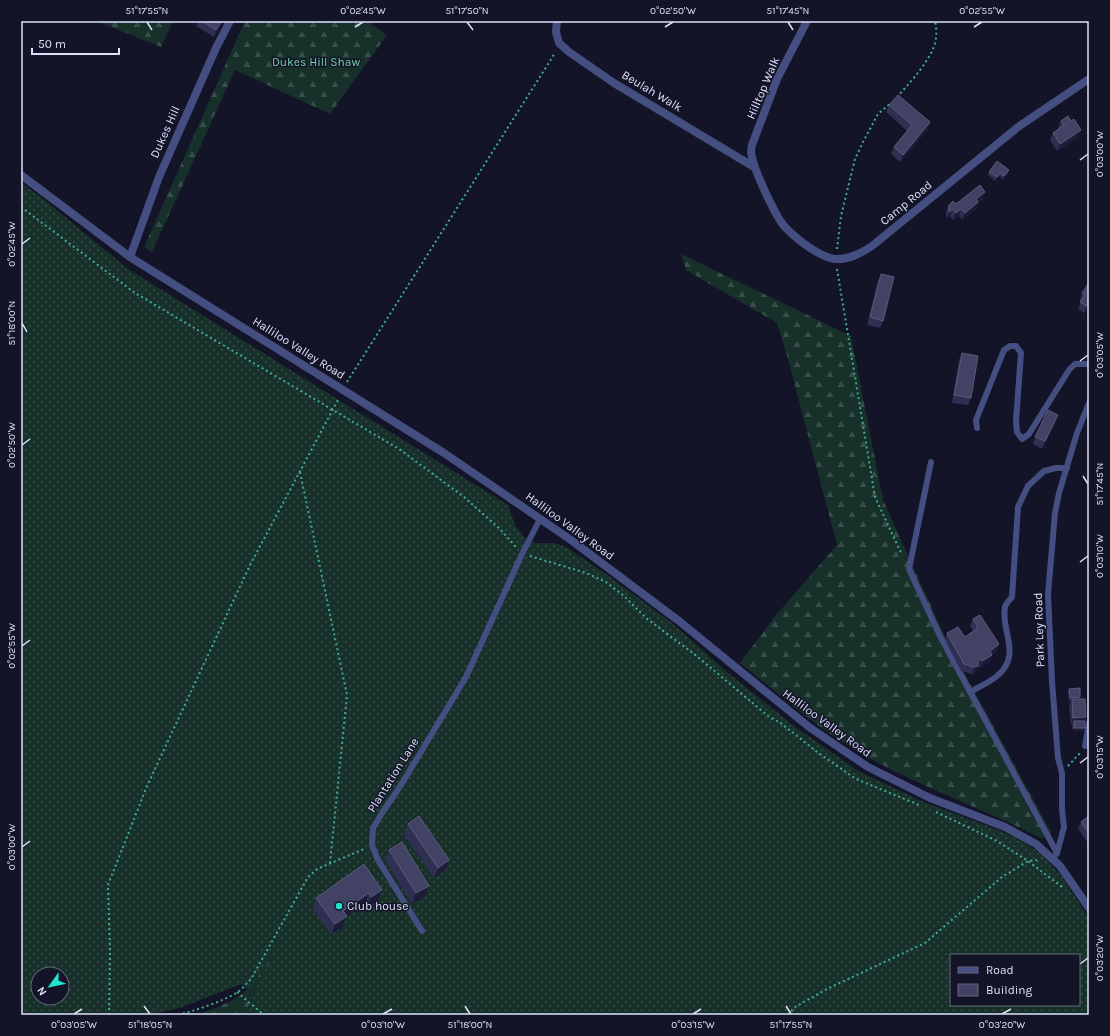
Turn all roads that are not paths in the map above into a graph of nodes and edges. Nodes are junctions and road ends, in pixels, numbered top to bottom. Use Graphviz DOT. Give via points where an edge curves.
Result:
graph roads {
  1 [pos="230,21"];
  2 [pos="557,21"];
  3 [pos="807,21"];
  4 [pos="1089,79"];
  5 [pos="754,167"];
  6 [pos="21,175"];
  7 [pos="130,257"];
  8 [pos="1089,365"];
  9 [pos="1089,403"];
  10 [pos="977,428"];
  11 [pos="931,462"];
  12 [pos="1067,468"];
  13 [pos="540,519"];
  14 [pos="970,692"];
  15 [pos="1089,723"];
  16 [pos="1085,746"];
  17 [pos="1055,856"];
  18 [pos="1089,908"];
  19 [pos="422,931"];
  1 -- 7 [label="street, Dukes Hill" via="159,177"];
  2 -- 5 [label="street, Beulah Walk" via="559,43 569,52 614,83"];
  3 -- 5 [label="street, Hilltop Walk" via="777,80 752,145"];
  4 -- 5 [label="street, Camp Road" via="1018,127 872,246 846,258 824,256 792,234 778,216"];
  6 -- 7 [label="street, Halliloo Valley Road"];
  7 -- 13 [label="street, Halliloo Valley Road" via="444,453"];
  8 -- 10 [label="lane" via="1075,364 1069,370 1029,434 1022,439 1017,432 1016,421 1021,353 1016,346 1010,346 1004,350 976,420"];
  9 -- 12 [label="lane, Park Ley Road"];
  11 -- 14 [label="lane" via="909,569"];
  12 -- 14 [label="lane" via="1044,471 1028,486 1018,507 1012,597 1005,606 1010,656 1005,668"];
  12 -- 17 [label="lane, Park Ley Road" via="1055,513 1048,594 1064,827"];
  13 -- 17 [label="street, Halliloo Valley Road" via="679,621 809,727 868,767 930,798 1005,828"];
  13 -- 19 [label="lane, Plantation Lane" via="466,677 373,828 372,845 378,860"];
  14 -- 17 [label="lane"];
  15 -- 16 [label="lane"];
  17 -- 18 [label="street, Halliloo Valley Road"];
}
